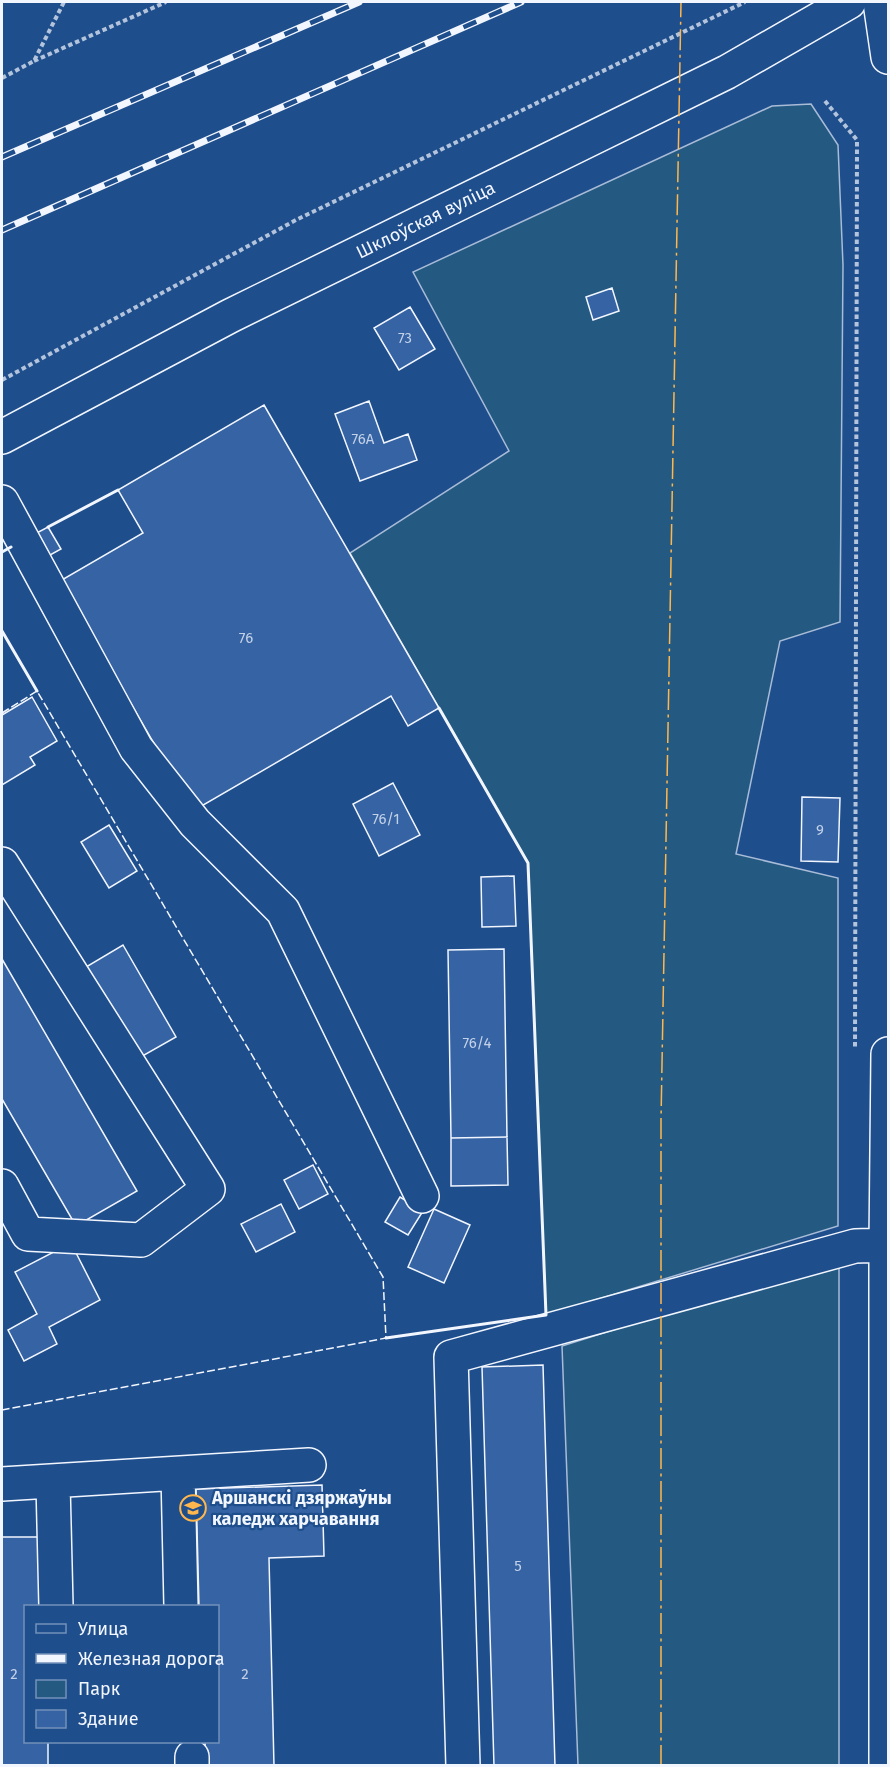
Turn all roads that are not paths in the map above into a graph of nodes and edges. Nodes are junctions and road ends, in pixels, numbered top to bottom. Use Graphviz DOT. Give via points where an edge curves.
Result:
graph roads {
  1 [pos="849,2"];
  2 [pos="880,2"];
  3 [pos="888,57"];
  4 [pos="2,437"];
  5 [pos="2,502"];
  6 [pos="2,864"];
  7 [pos="888,1054"];
  8 [pos="2,1186"];
  9 [pos="422,1196"];
  10 [pos="886,1245"];
  11 [pos="887,1347"];
  12 [pos="887,1453"];
  13 [pos="309,1465"];
  14 [pos="178,1474"];
  15 [pos="52,1483"];
  16 [pos="2,1484"];
  17 [pos="56,1605"];
  18 [pos="181,1605"];
  19 [pos="463,1766"];
  20 [pos="886,1766"];
  1 -- 4 [label="main road, Шклоўская вуліца" via="727,72 230,316"];
  2 -- 3 [label="main road"];
  5 -- 9 [label="main road" via="136,748 195,823 282,911"];
  6 -- 8 [label="main road" via="208,1189 141,1240 28,1234"];
  7 -- 10 [label="main road"];
  10 -- 11 [label="main road"];
  10 -- 19 [label="main road" via="855,1245 451,1357"];
  11 -- 12 [label="main road"];
  12 -- 20 [label="main road"];
  13 -- 14 [label="main road"];
  14 -- 15 [label="main road"];
  14 -- 18 [label="main road"];
  15 -- 16 [label="main road"];
  15 -- 17 [label="main road"];
}
